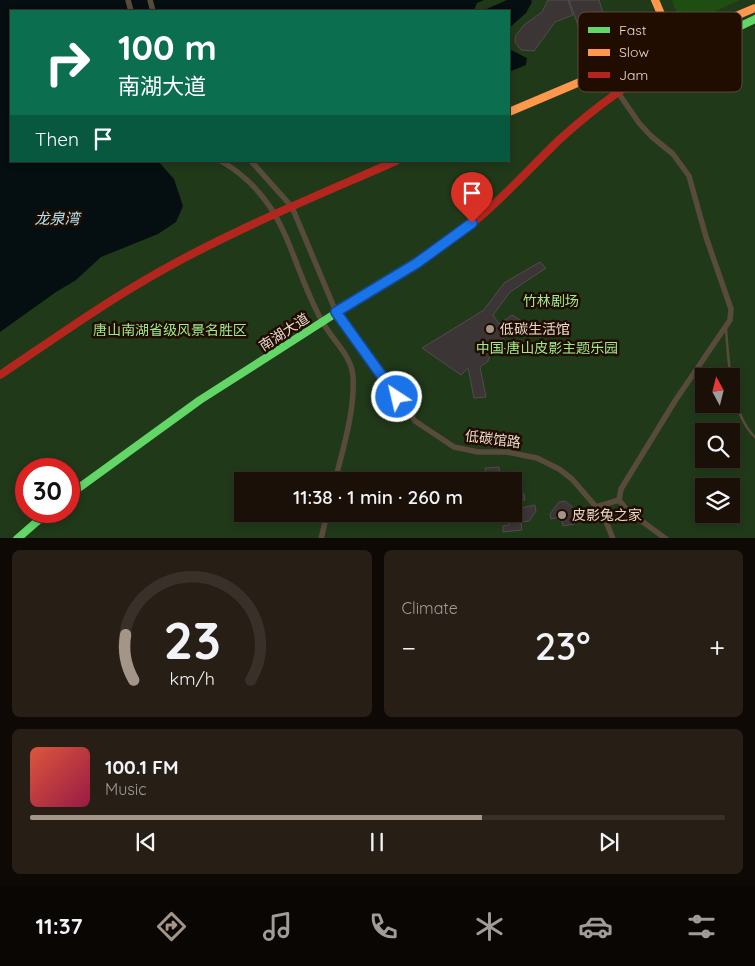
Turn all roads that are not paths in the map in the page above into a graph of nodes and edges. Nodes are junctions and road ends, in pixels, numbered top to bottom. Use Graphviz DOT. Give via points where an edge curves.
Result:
graph roads {
  1 [pos="655,0"];
  2 [pos="755,8"];
  3 [pos="660,12"];
  4 [pos="742,13"];
  5 [pos="755,19"];
  6 [pos="742,25"];
  7 [pos="578,83"];
  8 [pos="616,92"];
  9 [pos="618,92"];
  10 [pos="510,112"];
  11 [pos="222,162"];
  12 [pos="252,162"];
  13 [pos="394,162"];
  14 [pos="292,207"];
  15 [pos="276,213"];
  16 [pos="336,312"];
  17 [pos="322,322"];
  18 [pos="726,325"];
  19 [pos="0,375"];
  20 [pos="755,437"];
  21 [pos="337,472"];
  22 [pos="80,486"];
  23 [pos="619,500"];
  24 [pos="596,507"];
  25 [pos="325,522"];
  26 [pos="35,523"];
  27 [pos="17,538"];
  28 [pos="321,538"];
  29 [pos="613,538"];
  30 [pos="666,538"];
  1 -- 3 [label="main road"];
  2 -- 4 [label="main road"];
  5 -- 6 [label="main road, 南湖大道"];
  7 -- 10 [label="main road"];
  8 -- 16 [label="main road, 南湖大道" via="574,126 515,186 458,235"];
  9 -- 18 [label="street" via="650,136 673,154 689,176 706,237 729,299 730,320"];
  11 -- 15 [label="street" via="252,184"];
  12 -- 14 [label="street, 低碳馆路"];
  13 -- 14 [label="main road"];
  14 -- 15 [label="main road"];
  14 -- 16 [label="street, 低碳馆路"];
  15 -- 17 [label="street"];
  15 -- 19 [label="main road" via="136,285"];
  16 -- 17 [label="main road, 南湖大道"];
  16 -- 24 [label="street, 低碳馆路" via="415,421 431,434 454,447 537,458 572,479"];
  17 -- 21 [label="street" via="342,349 353,375"];
  17 -- 22 [label="main road, 南湖大道" via="170,422"];
  18 -- 20 [label="lane" via="739,413 745,428"];
  18 -- 23 [label="street" via="620,489"];
  23 -- 24 [label="street"];
  23 -- 30 [label="street" via="627,510"];
  24 -- 29 [label="street, 低碳馆路" via="604,516"];
  25 -- 28 [label="street"];
  26 -- 27 [label="main road"];
}
